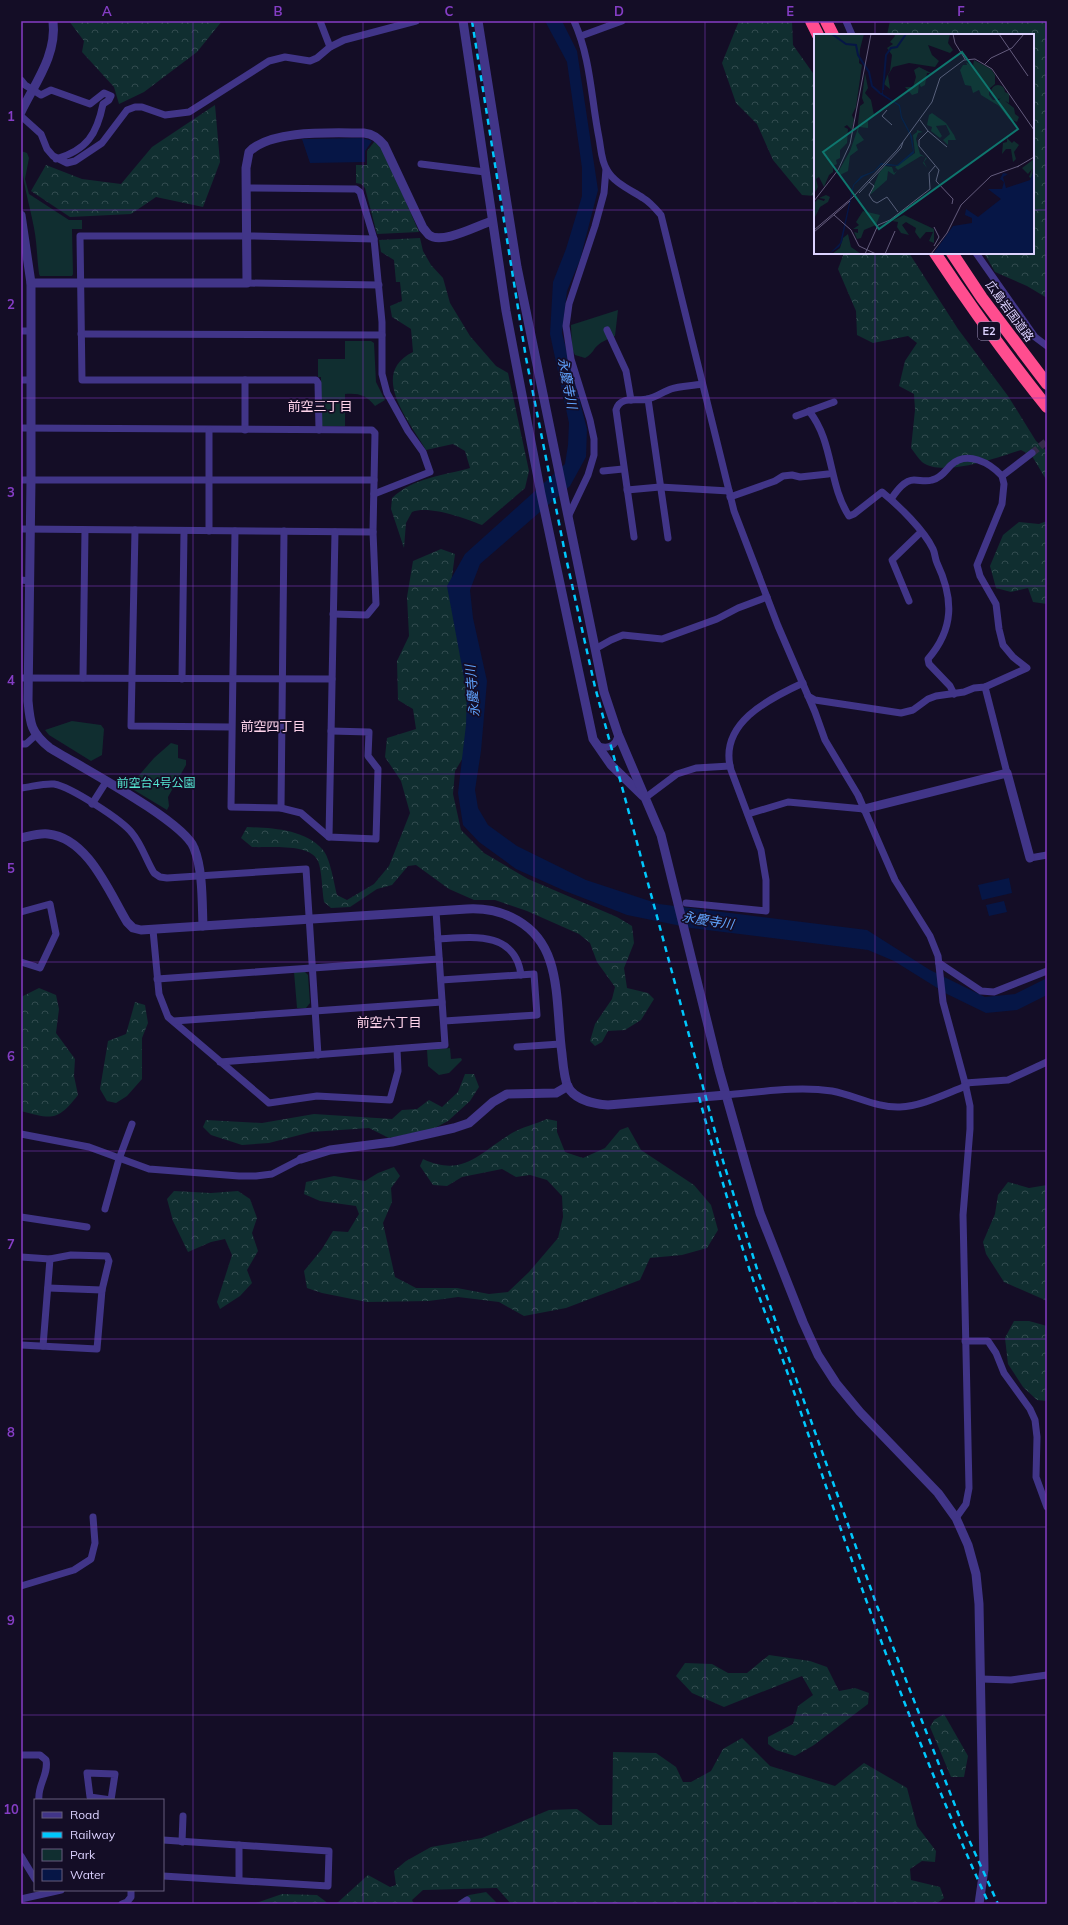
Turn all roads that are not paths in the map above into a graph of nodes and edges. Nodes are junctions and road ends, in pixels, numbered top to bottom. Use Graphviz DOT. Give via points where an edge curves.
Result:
graph roads {
  1 [pos="53,21"];
  2 [pos="320,21"];
  3 [pos="416,21"];
  4 [pos="463,21"];
  5 [pos="478,21"];
  6 [pos="574,21"];
  7 [pos="622,21"];
  8 [pos="812,21"];
  9 [pos="826,21"];
  10 [pos="846,21"];
  11 [pos="818,34"];
  12 [pos="832,34"];
  13 [pos="852,34"];
  14 [pos="581,36"];
  15 [pos="330,47"];
  16 [pos="21,80"];
  17 [pos="32,90"];
  18 [pos="21,112"];
  19 [pos="21,116"];
  20 [pos="56,159"];
  21 [pos="421,164"];
  22 [pos="606,169"];
  23 [pos="485,172"];
  24 [pos="247,188"];
  25 [pos="21,215"];
  26 [pos="492,221"];
  27 [pos="247,236"];
  28 [pos="374,239"];
  29 [pos="936,254"];
  30 [pos="953,254"];
  31 [pos="977,254"];
  32 [pos="30,283"];
  33 [pos="80,283"];
  34 [pos="248,283"];
  35 [pos="379,285"];
  36 [pos="607,330"];
  37 [pos="21,331"];
  38 [pos="31,331"];
  39 [pos="81,334"];
  40 [pos="382,335"];
  41 [pos="1047,346"];
  42 [pos="21,380"];
  43 [pos="31,380"];
  44 [pos="245,380"];
  45 [pos="702,384"];
  46 [pos="1047,384"];
  47 [pos="648,399"];
  48 [pos="632,400"];
  49 [pos="834,402"];
  50 [pos="1047,407"];
  51 [pos="809,411"];
  52 [pos="796,416"];
  53 [pos="21,428"];
  54 [pos="31,428"];
  55 [pos="209,430"];
  56 [pos="245,430"];
  57 [pos="319,430"];
  58 [pos="1032,453"];
  59 [pos="623,469"];
  60 [pos="603,471"];
  61 [pos="828,474"];
  62 [pos="1002,476"];
  63 [pos="21,480"];
  64 [pos="31,480"];
  65 [pos="209,480"];
  66 [pos="374,480"];
  67 [pos="660,487"];
  68 [pos="627,490"];
  69 [pos="374,494"];
  70 [pos="729,494"];
  71 [pos="891,499"];
  72 [pos="568,517"];
  73 [pos="26,529"];
  74 [pos="85,530"];
  75 [pos="135,530"];
  76 [pos="184,530"];
  77 [pos="209,531"];
  78 [pos="236,531"];
  79 [pos="284,531"];
  80 [pos="335,532"];
  81 [pos="373,532"];
  82 [pos="921,532"];
  83 [pos="634,537"];
  84 [pos="668,538"];
  85 [pos="25,580"];
  86 [pos="767,597"];
  87 [pos="909,601"];
  88 [pos="333,614"];
  89 [pos="25,629"];
  90 [pos="595,649"];
  91 [pos="25,678"];
  92 [pos="83,678"];
  93 [pos="132,678"];
  94 [pos="182,678"];
  95 [pos="233,679"];
  96 [pos="282,679"];
  97 [pos="332,679"];
  98 [pos="803,683"];
  99 [pos="985,687"];
  100 [pos="954,694"];
  101 [pos="808,696"];
  102 [pos="231,728"];
  103 [pos="331,731"];
  104 [pos="618,734"];
  105 [pos="36,735"];
  106 [pos="593,739"];
  107 [pos="21,744"];
  108 [pos="730,766"];
  109 [pos="1007,773"];
  110 [pos="106,782"];
  111 [pos="21,788"];
  112 [pos="645,798"];
  113 [pos="92,804"];
  114 [pos="281,808"];
  115 [pos="864,809"];
  116 [pos="748,814"];
  117 [pos="21,838"];
  118 [pos="329,838"];
  119 [pos="1047,855"];
  120 [pos="1030,858"];
  121 [pos="199,877"];
  122 [pos="686,903"];
  123 [pos="436,911"];
  124 [pos="21,912"];
  125 [pos="309,919"];
  126 [pos="203,926"];
  127 [pos="153,930"];
  128 [pos="438,939"];
  129 [pos="439,959"];
  130 [pos="21,962"];
  131 [pos="939,965"];
  132 [pos="313,968"];
  133 [pos="1047,971"];
  134 [pos="521,975"];
  135 [pos="158,979"];
  136 [pos="441,980"];
  137 [pos="442,1002"];
  138 [pos="316,1012"];
  139 [pos="174,1021"];
  140 [pos="444,1021"];
  141 [pos="560,1044"];
  142 [pos="517,1047"];
  143 [pos="397,1049"];
  144 [pos="318,1055"];
  145 [pos="220,1062"];
  146 [pos="1047,1062"];
  147 [pos="966,1085"];
  148 [pos="568,1086"];
  149 [pos="726,1096"];
  150 [pos="132,1124"];
  151 [pos="21,1134"];
  152 [pos="119,1159"];
  153 [pos="301,1159"];
  154 [pos="105,1210"];
  155 [pos="21,1217"];
  156 [pos="86,1227"];
  157 [pos="21,1257"];
  158 [pos="50,1259"];
  159 [pos="48,1288"];
  160 [pos="102,1290"];
  161 [pos="965,1341"];
  162 [pos="21,1345"];
  163 [pos="43,1346"];
  164 [pos="1047,1507"];
  165 [pos="93,1517"];
  166 [pos="956,1518"];
  167 [pos="21,1586"];
  168 [pos="1047,1675"];
  169 [pos="981,1680"];
  170 [pos="21,1756"];
  171 [pos="39,1799"];
  172 [pos="104,1799"];
  173 [pos="111,1799"];
  174 [pos="182,1816"];
  175 [pos="164,1840"];
  176 [pos="182,1842"];
  177 [pos="239,1845"];
  178 [pos="21,1856"];
  179 [pos="164,1876"];
  180 [pos="34,1877"];
  181 [pos="238,1880"];
  182 [pos="131,1891"];
  183 [pos="43,1892"];
  184 [pos="21,1899"];
  185 [pos="122,1904"];
  186 [pos="980,1904"];
  1 -- 17 [label="street" via="52,46 48,61"];
  2 -- 15 [label="street"];
  3 -- 15 [label="street" via="344,40"];
  4 -- 23 [label="street"];
  5 -- 72 [label="street" via="517,267"];
  6 -- 14 [label="street"];
  7 -- 14 [label="street"];
  8 -- 11 [label="highway"];
  9 -- 12 [label="highway"];
  10 -- 13 [label="street"];
  14 -- 22 [label="street" via="589,66 597,129"];
  15 -- 20 [label="street" via="310,61 285,57 269,61 189,112 165,115 142,107 127,110 102,143 89,153 67,163"];
  16 -- 17 [label="street"];
  17 -- 18 [label="street"];
  17 -- 20 [label="street" via="43,95 51,90 90,104 104,93 111,96 103,104 94,136 73,154"];
  19 -- 20 [label="street" via="40,134 47,149"];
  21 -- 23 [label="street"];
  22 -- 45 [label="street" via="610,175 649,202 661,215"];
  22 -- 72 [label="street" via="604,193 569,304 566,326 571,359 594,439 594,455 588,475"];
  23 -- 26 [label="street"];
  24 -- 26 [label="street" via="249,152 262,142 301,134 372,134 384,145 429,236 448,238"];
  24 -- 27 [label="street"];
  24 -- 28 [label="street" via="356,189 360,192 372,225"];
  25 -- 32 [label="street"];
  26 -- 106 [label="street" via="506,311 541,494"];
  27 -- 28 [label="street"];
  27 -- 33 [label="street" via="80,236"];
  27 -- 34 [label="street"];
  28 -- 35 [label="street"];
  29 -- 50 [label="highway, E2" via="963,296"];
  30 -- 46 [label="highway, 広島岩国道路 / E2" via="982,298"];
  31 -- 41 [label="street" via="1035,337"];
  32 -- 33 [label="street"];
  32 -- 38 [label="street"];
  33 -- 34 [label="street"];
  33 -- 39 [label="street"];
  34 -- 35 [label="street"];
  35 -- 40 [label="street"];
  36 -- 48 [label="street" via="626,370"];
  37 -- 38 [label="street"];
  38 -- 43 [label="street"];
  39 -- 40 [label="street"];
  39 -- 44 [label="street" via="82,380"];
  40 -- 69 [label="street" via="382,374 387,392 408,431 423,452 430,472"];
  42 -- 43 [label="street"];
  43 -- 54 [label="street"];
  44 -- 56 [label="street"];
  44 -- 57 [label="street" via="316,380"];
  45 -- 47 [label="street" via="673,388"];
  45 -- 70 [label="street"];
  47 -- 48 [label="street"];
  47 -- 67 [label="street"];
  48 -- 59 [label="street" via="621,402 616,410"];
  49 -- 51 [label="street"];
  51 -- 52 [label="street"];
  51 -- 71 [label="street" via="822,432 837,495 848,516 882,492"];
  53 -- 54 [label="street"];
  54 -- 55 [label="street"];
  54 -- 64 [label="street"];
  55 -- 56 [label="street"];
  55 -- 65 [label="street"];
  56 -- 57 [label="street"];
  57 -- 66 [label="street" via="372,430 375,433"];
  58 -- 62 [label="street"];
  59 -- 60 [label="street"];
  59 -- 68 [label="street"];
  61 -- 70 [label="street" via="783,476 775,481"];
  62 -- 71 [label="street" via="981,460 965,458 932,480 910,480 896,491"];
  62 -- 99 [label="street" via="1002,504 978,565 980,576 996,604 1003,645 1027,668"];
  63 -- 64 [label="street"];
  64 -- 65 [label="street"];
  64 -- 73 [label="street"];
  65 -- 66 [label="street"];
  65 -- 77 [label="street"];
  66 -- 69 [label="street"];
  67 -- 68 [label="street"];
  67 -- 70 [label="street"];
  67 -- 84 [label="street"];
  68 -- 83 [label="street"];
  69 -- 81 [label="street"];
  70 -- 86 [label="street"];
  71 -- 82 [label="street"];
  72 -- 90 [label="street"];
  73 -- 74 [label="street"];
  73 -- 85 [label="street"];
  74 -- 75 [label="street"];
  74 -- 92 [label="street"];
  75 -- 76 [label="street"];
  75 -- 93 [label="street"];
  76 -- 77 [label="street"];
  76 -- 94 [label="street"];
  77 -- 78 [label="street"];
  78 -- 79 [label="street"];
  78 -- 95 [label="street"];
  79 -- 80 [label="street"];
  79 -- 96 [label="street"];
  80 -- 81 [label="street"];
  80 -- 88 [label="street"];
  81 -- 88 [label="street" via="376,604 367,615"];
  82 -- 87 [label="street" via="892,560"];
  82 -- 100 [label="street" via="933,549 950,600 946,630 928,659 929,664 950,686"];
  85 -- 89 [label="street"];
  86 -- 90 [label="street" via="662,639 623,635"];
  86 -- 98 [label="street"];
  88 -- 97 [label="street"];
  89 -- 91 [label="street"];
  90 -- 104 [label="street" via="604,692"];
  91 -- 92 [label="street"];
  91 -- 105 [label="street" via="29,718"];
  92 -- 93 [label="street"];
  93 -- 94 [label="street"];
  93 -- 102 [label="street" via="131,726"];
  94 -- 95 [label="street"];
  95 -- 96 [label="street"];
  95 -- 102 [label="street"];
  96 -- 97 [label="street"];
  96 -- 114 [label="street"];
  97 -- 103 [label="street"];
  98 -- 101 [label="street"];
  98 -- 108 [label="street" via="779,694 744,719 737,728 729,749"];
  99 -- 100 [label="street"];
  99 -- 109 [label="street"];
  100 -- 101 [label="street" via="936,696 913,710 901,713 815,700"];
  101 -- 115 [label="street" via="826,740"];
  102 -- 114 [label="street" via="231,807"];
  103 -- 118 [label="street"];
  103 -- 118 [label="street" via="369,732 368,756 378,769 376,839"];
  104 -- 106 [label="street" via="617,741 610,747 600,746"];
  104 -- 112 [label="street"];
  105 -- 107 [label="street" via="26,744"];
  105 -- 110 [label="street" via="50,748"];
  106 -- 112 [label="street" via="611,765"];
  108 -- 112 [label="street" via="696,768 677,774"];
  108 -- 116 [label="street"];
  109 -- 115 [label="street"];
  109 -- 120 [label="street"];
  110 -- 113 [label="street"];
  110 -- 121 [label="street" via="182,831 194,846"];
  111 -- 113 [label="street" via="53,784 66,788"];
  112 -- 149 [label="street" via="661,835"];
  113 -- 121 [label="street" via="128,828 154,873 160,877"];
  114 -- 118 [label="street" via="301,813"];
  115 -- 116 [label="street" via="788,802"];
  115 -- 131 [label="street" via="895,880 935,945"];
  116 -- 122 [label="street" via="757,835 764,865 766,911"];
  117 -- 127 [label="street" via="48,834 73,843 91,862 127,922 134,928"];
  119 -- 120 [label="street"];
  121 -- 125 [label="street" via="306,868"];
  121 -- 126 [label="street"];
  123 -- 125 [label="street"];
  123 -- 128 [label="street"];
  123 -- 141 [label="street" via="482,908 499,911 521,922 537,936 551,963"];
  124 -- 130 [label="street" via="50,904 56,934 40,968"];
  125 -- 126 [label="street"];
  125 -- 132 [label="street"];
  126 -- 127 [label="street"];
  127 -- 135 [label="street"];
  128 -- 129 [label="street"];
  128 -- 134 [label="street" via="479,937 496,941 515,956"];
  129 -- 132 [label="street"];
  129 -- 136 [label="street"];
  131 -- 133 [label="street" via="981,991 994,992"];
  131 -- 147 [label="street" via="944,1007"];
  132 -- 135 [label="street"];
  132 -- 138 [label="street"];
  134 -- 136 [label="street"];
  134 -- 140 [label="street" via="534,974 537,1015"];
  135 -- 139 [label="street" via="159,994 168,1017"];
  136 -- 137 [label="street"];
  137 -- 138 [label="street"];
  137 -- 140 [label="street"];
  138 -- 139 [label="street"];
  138 -- 144 [label="street"];
  139 -- 145 [label="street"];
  140 -- 143 [label="street" via="445,1045"];
  141 -- 142 [label="street"];
  141 -- 148 [label="street"];
  143 -- 144 [label="street"];
  143 -- 145 [label="street" via="398,1071 390,1100 318,1096 269,1103"];
  144 -- 145 [label="street"];
  146 -- 147 [label="street" via="1008,1080"];
  147 -- 149 [label="street" via="917,1104 899,1107 815,1089"];
  147 -- 161 [label="street" via="970,1117 963,1208"];
  148 -- 149 [label="street" via="586,1101 600,1104"];
  148 -- 153 [label="street" via="556,1093 507,1094 493,1102 469,1123 454,1128 392,1142 330,1150"];
  149 -- 166 [label="street" via="760,1213 802,1322 818,1355 848,1399 928,1482"];
  150 -- 152 [label="street"];
  151 -- 152 [label="street" via="74,1143"];
  152 -- 153 [label="street" via="154,1170 239,1176 272,1174"];
  152 -- 154 [label="street"];
  155 -- 156 [label="street"];
  157 -- 158 [label="street"];
  158 -- 159 [label="street"];
  158 -- 160 [label="street" via="71,1255 107,1256 109,1261"];
  159 -- 160 [label="street"];
  159 -- 163 [label="street"];
  160 -- 163 [label="street" via="97,1349"];
  161 -- 164 [label="street" via="988,1341 992,1344 1006,1378 1035,1420 1036,1477"];
  161 -- 166 [label="street" via="969,1488 964,1509"];
  162 -- 163 [label="street"];
  165 -- 167 [label="street" via="92,1559 74,1570"];
  166 -- 169 [label="street" via="968,1545 976,1574"];
  168 -- 169 [label="street" via="1011,1680"];
  169 -- 186 [label="street" via="984,1869"];
  170 -- 171 [label="street" via="40,1755 46,1760 47,1771 38,1794"];
  172 -- 173 [label="street" via="90,1797 87,1773 115,1774"];
  174 -- 176 [label="street"];
  175 -- 176 [label="street"];
  176 -- 177 [label="street"];
  177 -- 181 [label="street"];
  177 -- 181 [label="street" via="329,1851 328,1886"];
  178 -- 180 [label="street"];
  179 -- 181 [label="street"];
  182 -- 185 [label="street" via="131,1897"];
  183 -- 184 [label="street"];
}
